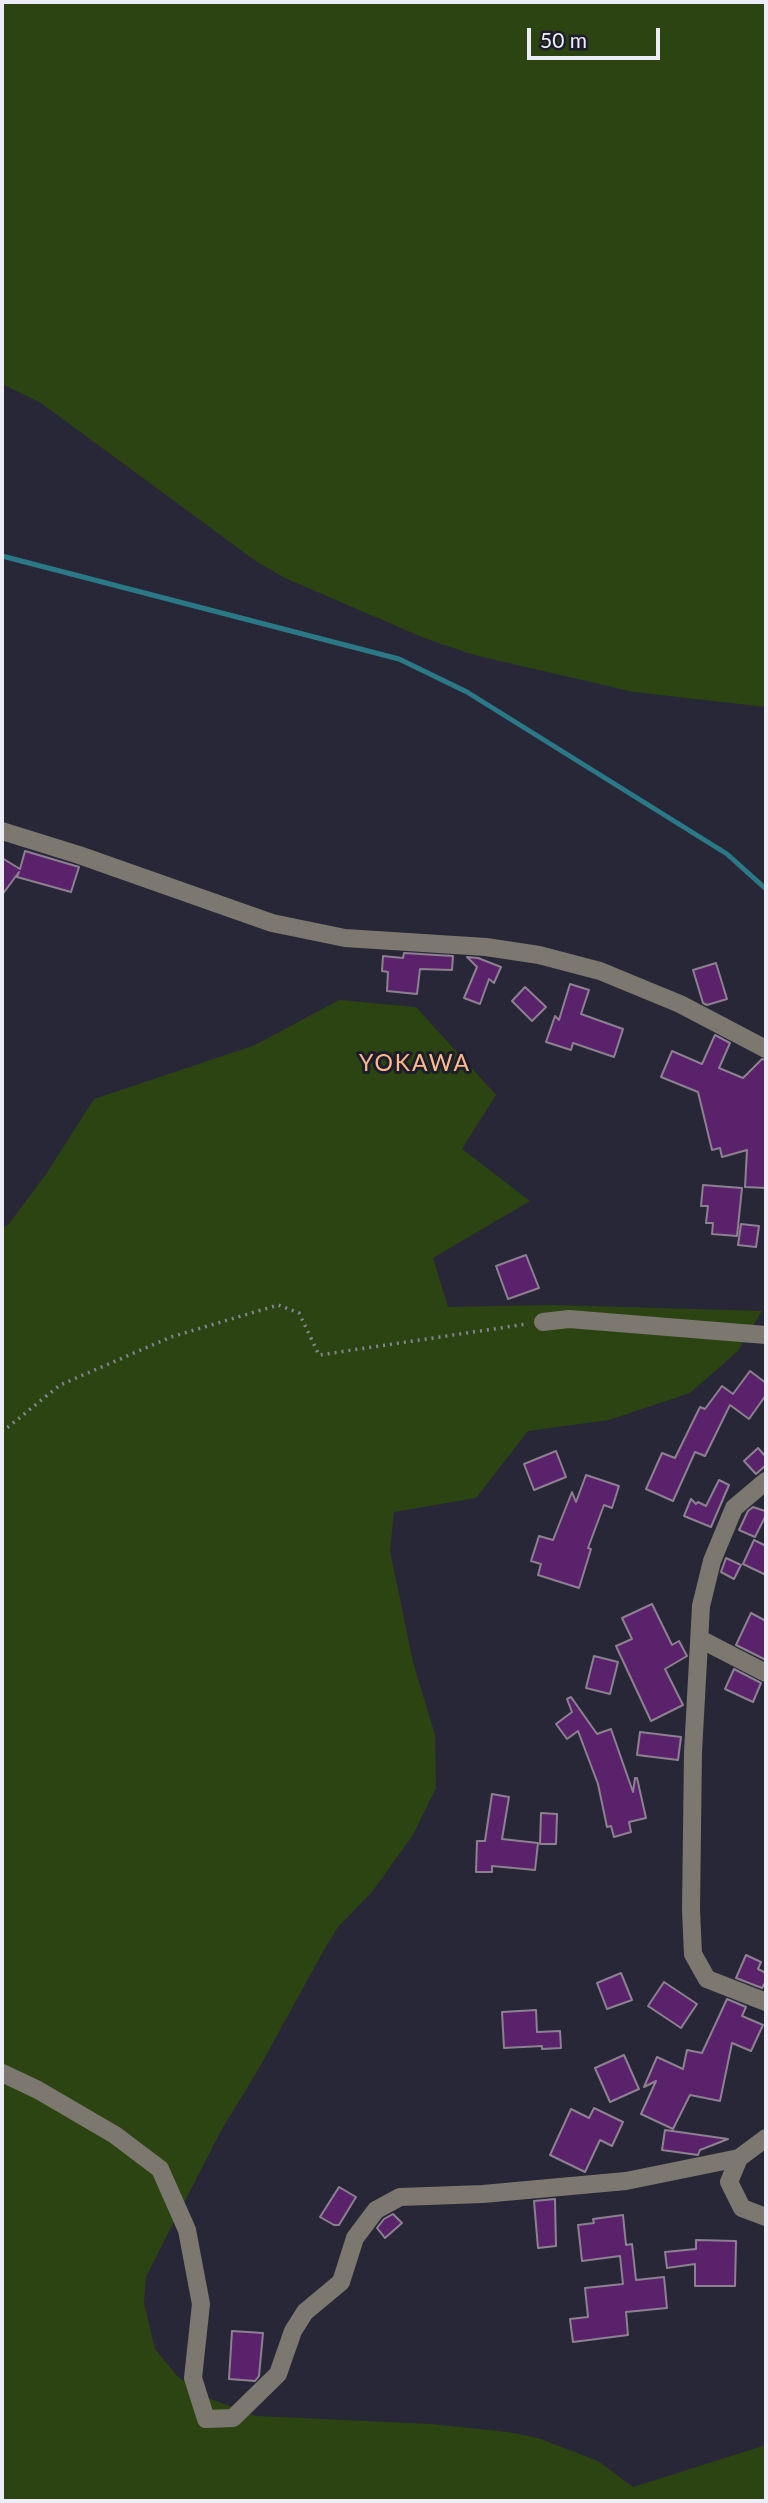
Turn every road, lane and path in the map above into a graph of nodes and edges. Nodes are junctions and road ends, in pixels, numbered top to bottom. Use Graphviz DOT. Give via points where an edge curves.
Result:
graph roads {
  1 [pos="2,831"];
  2 [pos="766,1049"];
  3 [pos="543,1322"];
  4 [pos="766,1335"];
  5 [pos="2,1432"];
  6 [pos="766,1481"];
  7 [pos="700,1639"];
  8 [pos="766,1673"];
  9 [pos="766,2002"];
  10 [pos="2,2073"];
  11 [pos="766,2138"];
  12 [pos="739,2158"];
  13 [pos="766,2217"];
  1 -- 2 [label="street" via="272,923 345,938 486,947 600,971 680,1004"];
  3 -- 4 [label="street" via="569,1319"];
  3 -- 5 [label="path" via="319,1355 299,1312 278,1305 171,1337 60,1385"];
  6 -- 7 [label="street" via="734,1508 712,1562 701,1606"];
  7 -- 8 [label="street"];
  7 -- 9 [label="street" via="693,1765 693,1954 707,1979"];
  10 -- 12 [label="street" via="115,2135 160,2169 187,2231 201,2304 193,2378 206,2419 233,2418 278,2374 305,2312 341,2282 355,2238 376,2210 400,2197 626,2181"];
  11 -- 12 [label="street"];
  12 -- 13 [label="street" via="729,2182 742,2208"];
}
